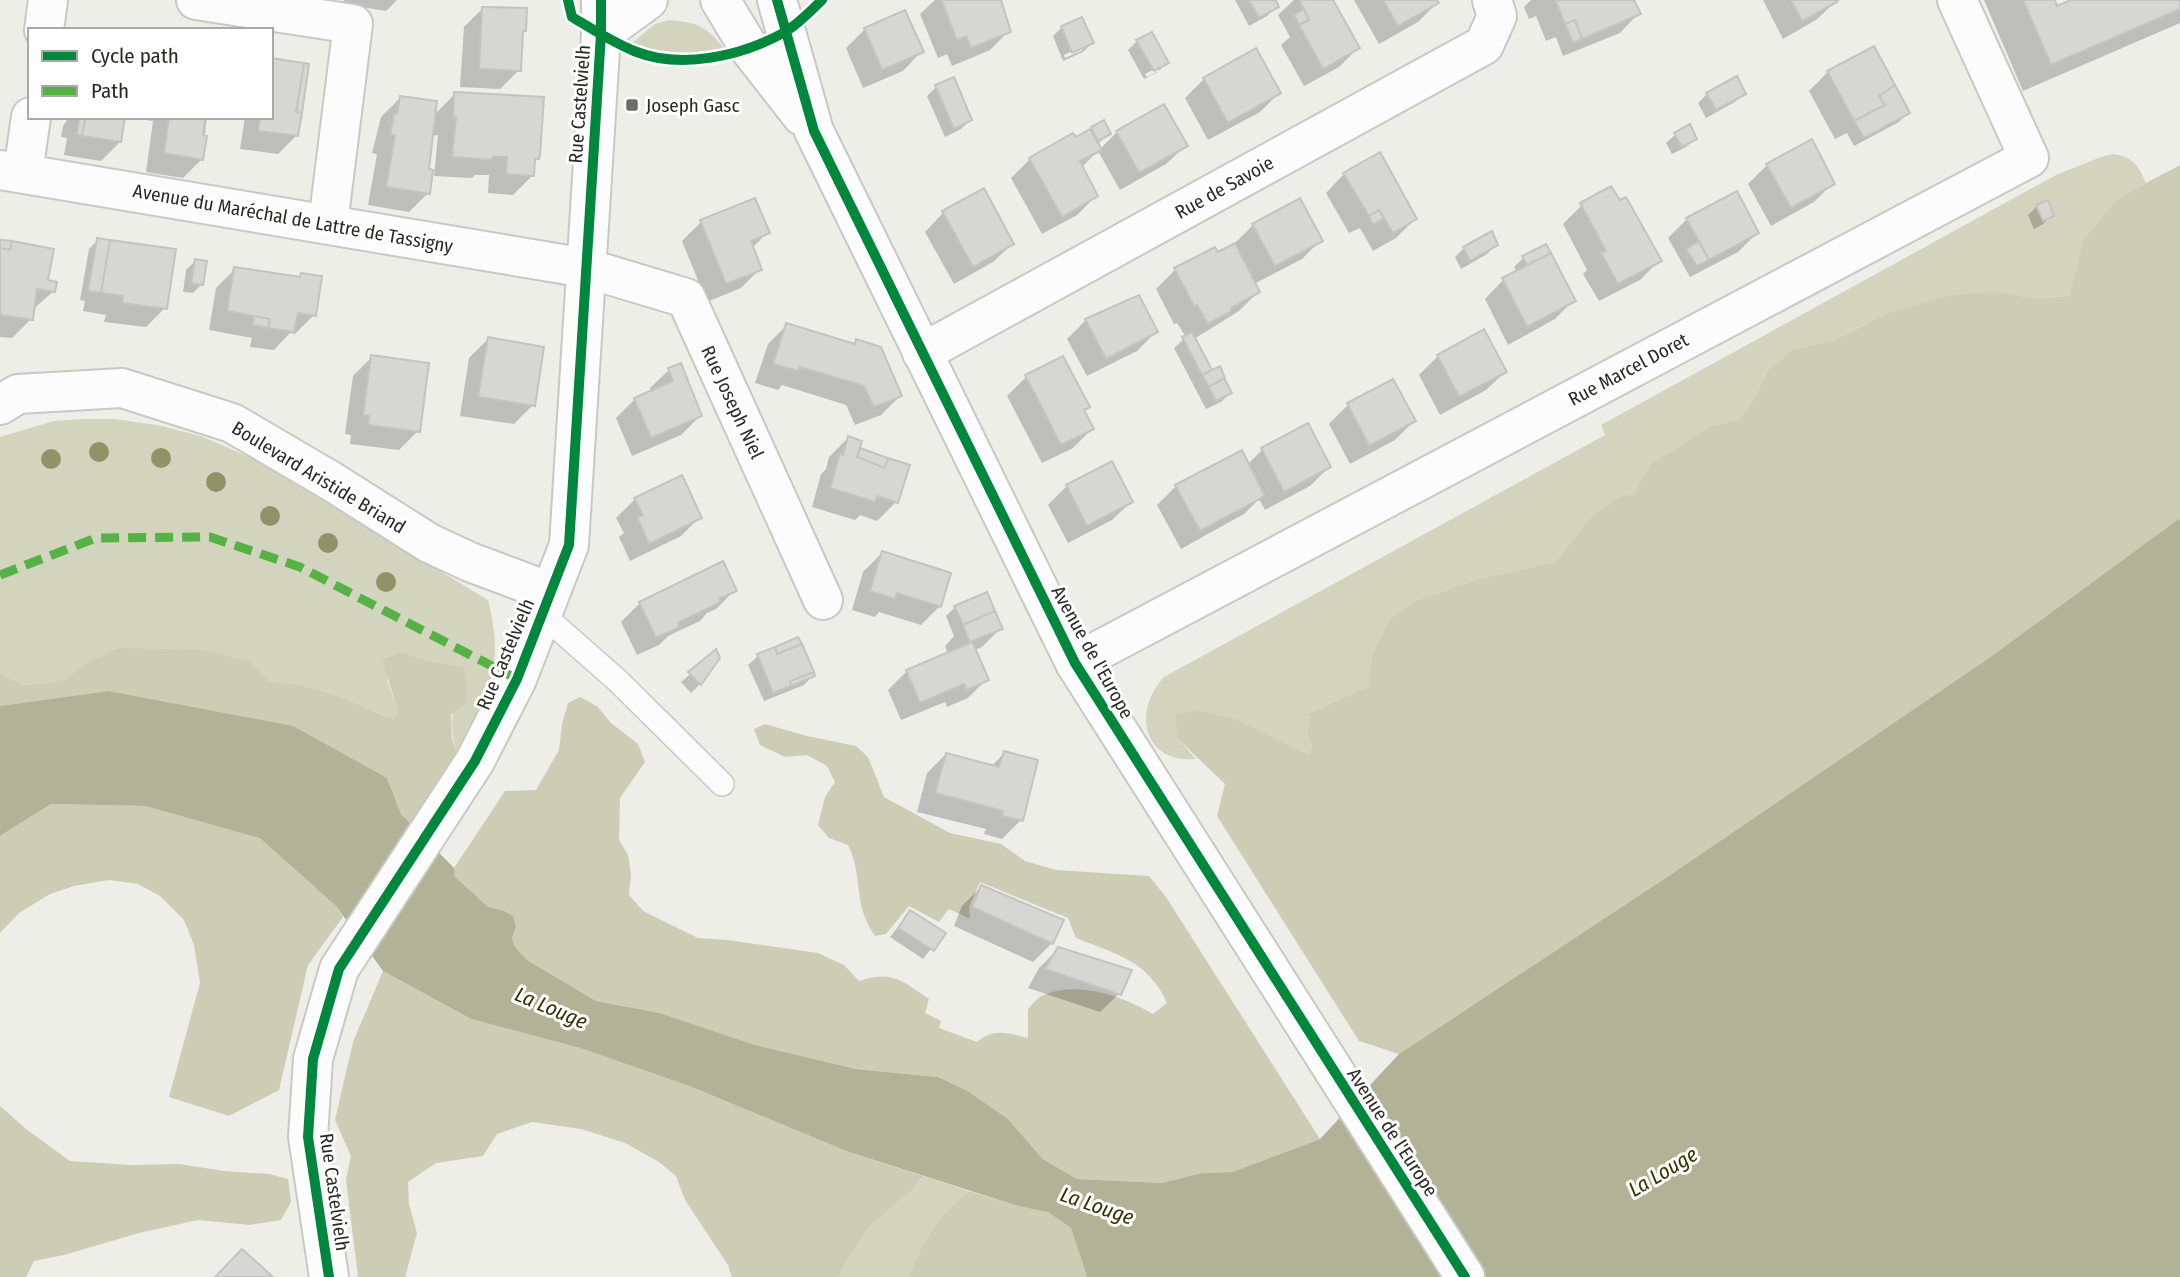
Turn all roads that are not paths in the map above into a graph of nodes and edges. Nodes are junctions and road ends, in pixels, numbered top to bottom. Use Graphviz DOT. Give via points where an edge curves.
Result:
graph roads {
  1 [pos="48,0"];
  2 [pos="196,0"];
  3 [pos="648,0"];
  4 [pos="720,0"];
  5 [pos="777,0"];
  6 [pos="1492,0"];
  7 [pos="1957,0"];
  8 [pos="601,17"];
  9 [pos="44,28"];
  10 [pos="30,119"];
  11 [pos="814,131"];
  12 [pos="12,171"];
  13 [pos="328,224"];
  14 [pos="586,268"];
  15 [pos="922,353"];
  16 [pos="0,405"];
  17 [pos="823,600"];
  18 [pos="546,603"];
  19 [pos="1075,663"];
  20 [pos="722,784"];
  21 [pos="329,1277"];
  22 [pos="1465,1277"];
  1 -- 9 [label="street"];
  2 -- 13 [label="street" via="353,24"];
  3 -- 8 [label="street, Rue Castelvielh"];
  4 -- 11 [label="street, Avenue de l'Europe" via="749,48"];
  5 -- 11 [label="street, Avenue de l'Europe"];
  6 -- 15 [label="street, Rue de Savoie" via="1497,16 1484,45"];
  7 -- 19 [label="street, Rue Marcel Doret" via="2029,158"];
  8 -- 14 [label="street, Rue Castelvielh"];
  10 -- 12 [label="street"];
  11 -- 15 [label="street, Avenue de l'Europe"];
  12 -- 13 [label="street, Avenue du Maréchal de Lattre de Tassigny"];
  13 -- 14 [label="street, Avenue du Maréchal de Lattre de Tassigny"];
  14 -- 17 [label="street, Rue Joseph Niel" via="686,298"];
  14 -- 18 [label="street, Rue Castelvielh" via="569,545"];
  15 -- 19 [label="street, Avenue de l'Europe"];
  16 -- 18 [label="street, Boulevard Aristide Briand" via="18,394 122,388 232,424 429,542"];
  18 -- 20 [label="lane"];
  18 -- 21 [label="street, Rue Castelvielh" via="517,679 475,761 339,969 313,1059 308,1138"];
  19 -- 22 [label="street, Avenue de l'Europe"];
}
